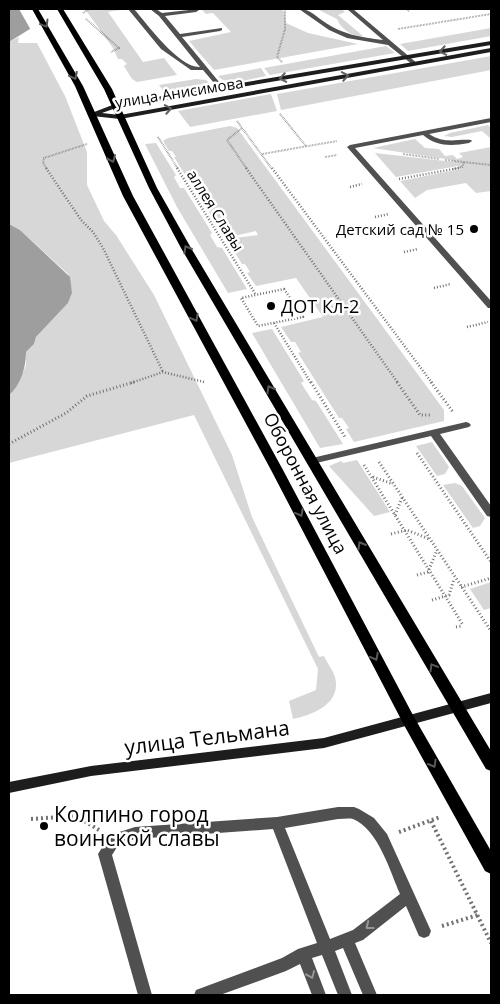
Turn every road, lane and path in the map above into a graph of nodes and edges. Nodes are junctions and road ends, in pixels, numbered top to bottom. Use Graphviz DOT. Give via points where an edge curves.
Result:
graph roads {
  1 [pos="35,9"];
  2 [pos="60,9"];
  3 [pos="89,9"];
  4 [pos="131,9"];
  5 [pos="153,9"];
  6 [pos="285,9"];
  7 [pos="302,9"];
  8 [pos="351,9"];
  9 [pos="406,9"];
  10 [pos="196,10"];
  11 [pos="409,11"];
  12 [pos="491,14"];
  13 [pos="161,15"];
  14 [pos="220,29"];
  15 [pos="394,30"];
  16 [pos="178,36"];
  17 [pos="491,42"];
  18 [pos="390,43"];
  19 [pos="491,50"];
  20 [pos="111,52"];
  21 [pos="407,57"];
  22 [pos="282,62"];
  23 [pos="415,64"];
  24 [pos="205,68"];
  25 [pos="222,88"];
  26 [pos="115,106"];
  27 [pos="92,114"];
  28 [pos="280,114"];
  29 [pos="120,117"];
  30 [pos="491,120"];
  31 [pos="237,122"];
  32 [pos="242,128"];
  33 [pos="424,133"];
  34 [pos="158,137"];
  35 [pos="343,140"];
  36 [pos="469,141"];
  37 [pos="87,144"];
  38 [pos="449,145"];
  39 [pos="306,146"];
  40 [pos="262,154"];
  41 [pos="398,154"];
  42 [pos="466,163"];
  43 [pos="491,165"];
  44 [pos="382,182"];
  45 [pos="256,294"];
  46 [pos="491,306"];
  47 [pos="491,322"];
  48 [pos="274,323"];
  49 [pos="467,327"];
  50 [pos="163,372"];
  51 [pos="204,382"];
  52 [pos="446,414"];
  53 [pos="437,415"];
  54 [pos="466,424"];
  55 [pos="434,432"];
  56 [pos="407,438"];
  57 [pos="9,444"];
  58 [pos="370,447"];
  59 [pos="353,451"];
  60 [pos="312,461"];
  61 [pos="372,477"];
  62 [pos="394,484"];
  63 [pos="402,497"];
  64 [pos="491,513"];
  65 [pos="395,514"];
  66 [pos="405,531"];
  67 [pos="391,534"];
  68 [pos="430,539"];
  69 [pos="437,550"];
  70 [pos="491,562"];
  71 [pos="430,570"];
  72 [pos="417,575"];
  73 [pos="455,578"];
  74 [pos="491,578"];
  75 [pos="460,587"];
  76 [pos="445,596"];
  77 [pos="432,600"];
  78 [pos="456,627"];
  79 [pos="491,631"];
  80 [pos="491,698"];
  81 [pos="458,708"];
  82 [pos="409,722"];
  83 [pos="491,764"];
  84 [pos="9,788"];
  85 [pos="445,816"];
  86 [pos="31,819"];
  87 [pos="431,821"];
  88 [pos="277,823"];
  89 [pos="115,838"];
  90 [pos="382,838"];
  91 [pos="491,866"];
  92 [pos="408,896"];
  93 [pos="478,915"];
  94 [pos="424,931"];
  95 [pos="347,940"];
  96 [pos="491,943"];
  97 [pos="325,946"];
  98 [pos="303,954"];
  99 [pos="145,995"];
  100 [pos="201,995"];
  101 [pos="320,995"];
  102 [pos="345,995"];
  103 [pos="370,995"];
  1 -- 27 [label="main road, Оборонная улица, one-way"];
  2 -- 26 [label="main road, Оборонная улица"];
  3 -- 20 [label="path" via="82,12 84,16 118,48"];
  4 -- 24 [label="lane" via="163,48 194,69"];
  5 -- 13 [label="lane"];
  6 -- 22 [label="path" via="277,57"];
  7 -- 18 [label="lane" via="349,37"];
  8 -- 18 [label="lane"];
  9 -- 11 [label="path"];
  10 -- 13 [label="lane"];
  12 -- 15 [label="path"];
  13 -- 16 [label="lane"];
  14 -- 16 [label="lane"];
  16 -- 24 [label="lane"];
  17 -- 21 [label="main road, улица Анисимова, one-way"];
  18 -- 21 [label="lane"];
  19 -- 23 [label="main road, улица Анисимова"];
  21 -- 23 [label="lane"];
  21 -- 25 [label="main road, улица Анисимова, one-way"];
  29 -- 23 [label="main road, улица Анисимова, one-way"];
  24 -- 25 [label="lane"];
  25 -- 26 [label="main road, улица Анисимова"];
  26 -- 27 [label="main road, улица Анисимова"];
  26 -- 29 [label="main road, Оборонная улица"];
  27 -- 29 [label="main road, улица Анисимова"];
  27 -- 82 [label="main road, Оборонная улица, one-way" via="128,196"];
  28 -- 39 [label="path"];
  60 -- 29 [label="main road, Оборонная улица, one-way" via="153,188"];
  30 -- 33 [label="lane"];
  31 -- 32 [label="path"];
  32 -- 40 [label="path"];
  32 -- 53 [label="path" via="227,140 420,415"];
  33 -- 38 [label="lane" via="431,140"];
  33 -- 44 [label="lane" via="350,147"];
  34 -- 45 [label="path, аллея Славы"];
  35 -- 39 [label="path"];
  36 -- 38 [label="lane"];
  37 -- 50 [label="path" via="44,158 44,163 80,220 103,248"];
  38 -- 42 [label="path"];
  39 -- 40 [label="path"];
  40 -- 52 [label="path" via="454,414"];
  41 -- 42 [label="path"];
  42 -- 43 [label="path"];
  42 -- 44 [label="path" via="462,167"];
  44 -- 46 [label="lane"];
  45 -- 48 [label="path" via="241,298 258,326"];
  45 -- 48 [label="path" via="284,289 303,317"];
  47 -- 49 [label="path"];
  48 -- 59 [label="path"];
  50 -- 51 [label="path"];
  50 -- 57 [label="path" via="87,396 66,413"];
  54 -- 55 [label="lane"];
  55 -- 56 [label="lane"];
  55 -- 64 [label="lane"];
  56 -- 58 [label="lane"];
  56 -- 70 [label="path"];
  58 -- 59 [label="lane"];
  58 -- 62 [label="path"];
  59 -- 60 [label="lane"];
  59 -- 61 [label="path"];
  81 -- 60 [label="main road, Оборонная улица, one-way"];
  61 -- 62 [label="path"];
  61 -- 65 [label="path"];
  62 -- 63 [label="path"];
  63 -- 65 [label="path"];
  63 -- 68 [label="path"];
  65 -- 66 [label="path"];
  66 -- 67 [label="path"];
  66 -- 68 [label="path"];
  66 -- 71 [label="path"];
  68 -- 69 [label="path"];
  69 -- 71 [label="path"];
  69 -- 73 [label="path"];
  71 -- 72 [label="path"];
  71 -- 76 [label="path"];
  73 -- 75 [label="path"];
  73 -- 76 [label="path" via="449,595"];
  74 -- 75 [label="path"];
  75 -- 79 [label="path"];
  76 -- 77 [label="path"];
  76 -- 78 [label="path" via="463,625"];
  80 -- 81 [label="main road, улица Тельмана"];
  81 -- 82 [label="main road, улица Тельмана"];
  81 -- 83 [label="main road, Оборонная улица"];
  82 -- 84 [label="main road, улица Тельмана" via="324,743 91,771"];
  82 -- 91 [label="main road, Оборонная улица, one-way"];
  85 -- 87 [label="path"];
  86 -- 89 [label="path" via="76,816"];
  87 -- 90 [label="path"];
  87 -- 93 [label="path"];
  88 -- 89 [label="lane" via="135,833"];
  88 -- 90 [label="lane" via="338,813 354,814 369,822"];
  88 -- 97 [label="lane"];
  89 -- 99 [label="lane" via="105,854"];
  90 -- 92 [label="lane"];
  92 -- 94 [label="lane"];
  92 -- 95 [label="lane, one-way"];
  93 -- 94 [label="path"];
  93 -- 96 [label="path"];
  95 -- 97 [label="lane"];
  95 -- 103 [label="lane"];
  97 -- 98 [label="lane"];
  97 -- 102 [label="lane"];
  98 -- 100 [label="lane" via="286,964"];
  98 -- 101 [label="lane, one-way"];
}
